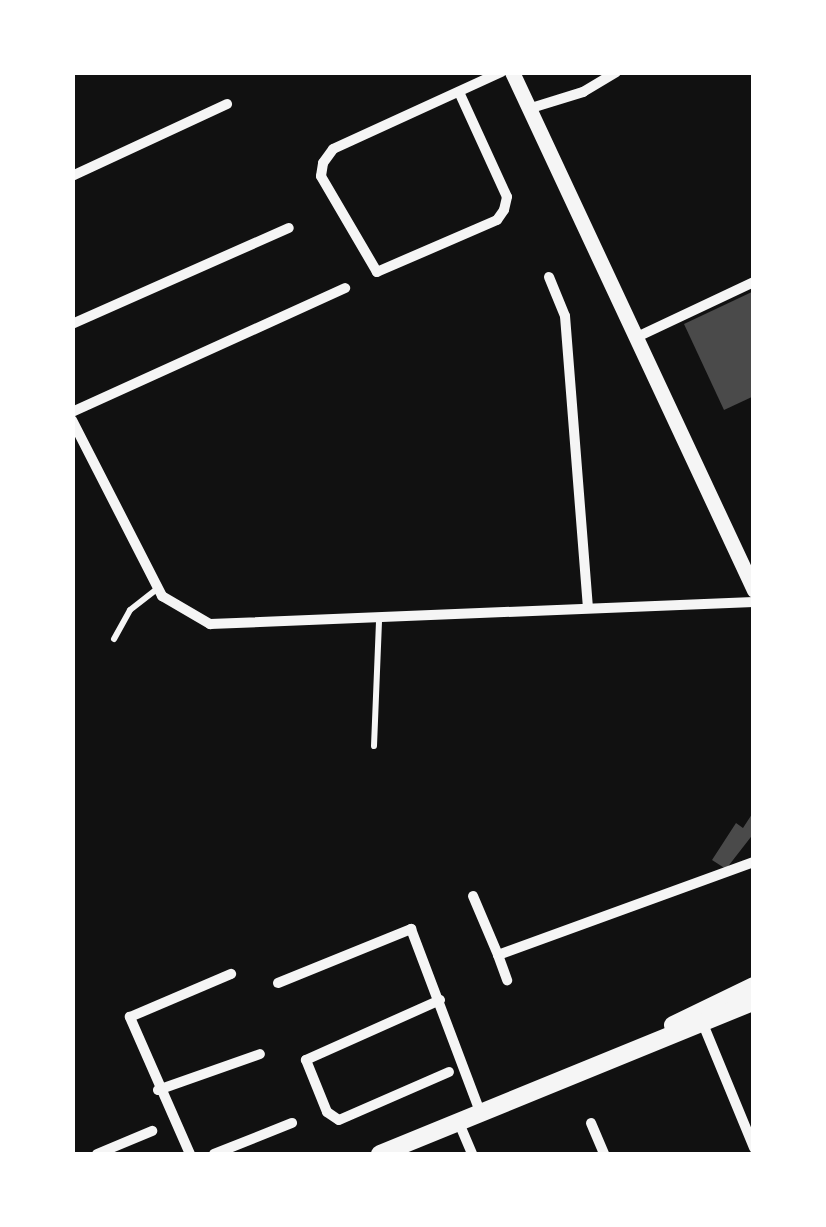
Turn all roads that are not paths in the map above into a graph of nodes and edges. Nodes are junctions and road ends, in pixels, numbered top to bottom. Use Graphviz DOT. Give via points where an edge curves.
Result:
graph roads {
  1 [pos="501,72"];
  2 [pos="512,72"];
  3 [pos="616,72"];
  4 [pos="460,92"];
  5 [pos="227,104"];
  6 [pos="528,110"];
  7 [pos="72,176"];
  8 [pos="289,228"];
  9 [pos="549,277"];
  10 [pos="754,282"];
  11 [pos="345,288"];
  12 [pos="72,324"];
  13 [pos="637,337"];
  14 [pos="72,412"];
  15 [pos="72,420"];
  16 [pos="158,588"];
  17 [pos="754,590"];
  18 [pos="754,602"];
  19 [pos="588,608"];
  20 [pos="379,619"];
  21 [pos="114,639"];
  22 [pos="374,746"];
  23 [pos="754,862"];
  24 [pos="473,896"];
  25 [pos="498,956"];
  26 [pos="231,974"];
  27 [pos="507,980"];
  28 [pos="278,983"];
  29 [pos="754,986"];
  30 [pos="440,1000"];
  31 [pos="754,1001"];
  32 [pos="703,1024"];
  33 [pos="260,1054"];
  34 [pos="449,1072"];
  35 [pos="575,1075"];
  36 [pos="158,1090"];
  37 [pos="480,1114"];
  38 [pos="459,1122"];
  39 [pos="292,1123"];
  40 [pos="591,1123"];
  41 [pos="152,1131"];
  42 [pos="754,1148"];
  43 [pos="97,1154"];
  44 [pos="190,1154"];
  45 [pos="214,1154"];
  46 [pos="380,1154"];
  47 [pos="472,1154"];
  48 [pos="604,1154"];
  1 -- 4 [label="street"];
  2 -- 6 [label="street"];
  3 -- 6 [label="street" via="583,92"];
  4 -- 4 [label="street" via="333,149 323,163 321,176 377,272 497,220 504,210 507,198"];
  5 -- 7 [label="street"];
  6 -- 13 [label="street"];
  8 -- 12 [label="street"];
  9 -- 19 [label="street" via="565,316"];
  10 -- 13 [label="street"];
  11 -- 14 [label="street"];
  13 -- 17 [label="street"];
  15 -- 16 [label="street"];
  16 -- 20 [label="street" via="180,612 226,627"];
  16 -- 21 [label="lane" via="130,610"];
  18 -- 19 [label="street"];
  19 -- 20 [label="street"];
  20 -- 22 [label="lane"];
  23 -- 25 [label="street"];
  24 -- 25 [label="street"];
  25 -- 27 [label="street"];
  26 -- 36 [label="street" via="130,1016"];
  28 -- 30 [label="street" via="402,928 418,936"];
  29 -- 35 [label="main road"];
  30 -- 34 [label="street" via="306,1060 327,1112 339,1120"];
  30 -- 37 [label="street"];
  31 -- 32 [label="main road"];
  32 -- 35 [label="main road"];
  32 -- 42 [label="street"];
  33 -- 36 [label="street"];
  35 -- 37 [label="main road"];
  36 -- 44 [label="street"];
  37 -- 38 [label="main road"];
  38 -- 46 [label="main road"];
  38 -- 47 [label="street"];
  39 -- 45 [label="street"];
  40 -- 48 [label="street"];
  41 -- 43 [label="street"];
}
